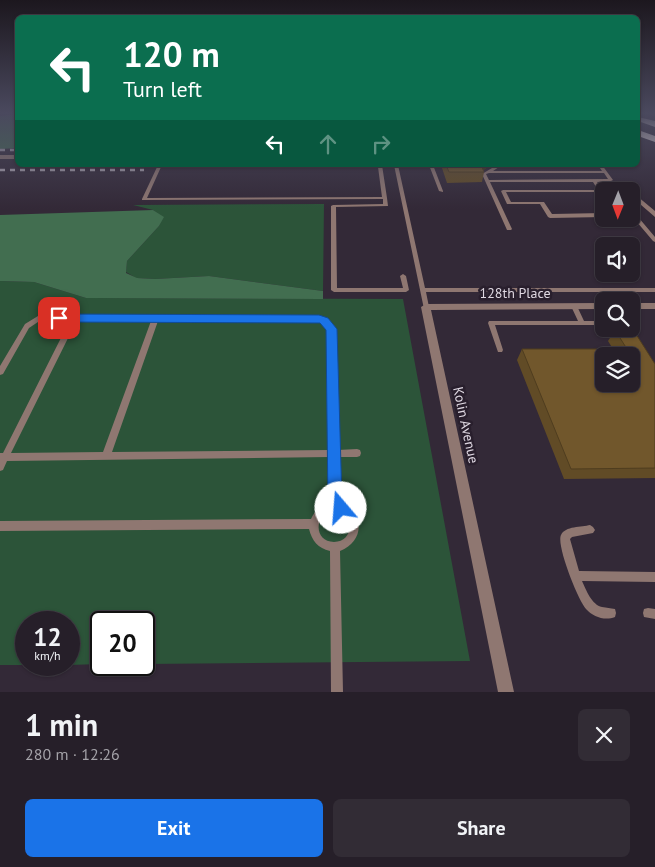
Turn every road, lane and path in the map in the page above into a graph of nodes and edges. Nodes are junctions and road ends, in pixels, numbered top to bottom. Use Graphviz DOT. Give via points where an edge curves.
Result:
graph roads {
  1 [pos="0,157"];
  2 [pos="15,157"];
  3 [pos="160,167"];
  4 [pos="380,167"];
  5 [pos="396,167"];
  6 [pos="432,167"];
  7 [pos="497,167"];
  8 [pos="602,167"];
  9 [pos="489,172"];
  10 [pos="606,172"];
  11 [pos="488,181"];
  12 [pos="594,181"];
  13 [pos="441,191"];
  14 [pos="595,193"];
  15 [pos="385,198"];
  16 [pos="640,200"];
  17 [pos="595,215"];
  18 [pos="655,215"];
  19 [pos="640,222"];
  20 [pos="509,229"];
  21 [pos="655,240"];
  22 [pos="403,276"];
  23 [pos="423,290"];
  24 [pos="655,290"];
  25 [pos="574,306"];
  26 [pos="595,306"];
  27 [pos="640,306"];
  28 [pos="655,306"];
  29 [pos="426,307"];
  30 [pos="74,319"];
  31 [pos="155,319"];
  32 [pos="582,323"];
  33 [pos="595,323"];
  34 [pos="500,350"];
  35 [pos="0,372"];
  36 [pos="356,453"];
  37 [pos="334,454"];
  38 [pos="106,456"];
  39 [pos="3,457"];
  40 [pos="0,467"];
  41 [pos="335,507"];
  42 [pos="314,524"];
  43 [pos="0,526"];
  44 [pos="590,530"];
  45 [pos="335,547"];
  46 [pos="577,576"];
  47 [pos="655,577"];
  48 [pos="611,613"];
  49 [pos="337,692"];
  50 [pos="506,692"];
  1 -- 2 [label="street"];
  3 -- 15 [label="lane" via="144,199"];
  4 -- 15 [label="lane"];
  5 -- 23 [label="lane, Kolin Avenue"];
  6 -- 13 [label="lane"];
  7 -- 9 [label="lane"];
  8 -- 10 [label="lane"];
  9 -- 10 [label="lane"];
  9 -- 11 [label="lane" via="484,174"];
  10 -- 12 [label="lane" via="611,180"];
  11 -- 12 [label="lane"];
  11 -- 20 [label="lane"];
  14 -- 17 [label="lane" via="503,191 509,203 542,203 550,216"];
  15 -- 22 [label="lane" via="386,206 333,206 334,290 406,290"];
  16 -- 18 [label="street"];
  19 -- 21 [label="lane"];
  23 -- 24 [label="lane"];
  23 -- 29 [label="lane, Kolin Avenue"];
  25 -- 26 [label="street, 128th Place"];
  25 -- 29 [label="street, 128th Place"];
  25 -- 32 [label="lane"];
  27 -- 28 [label="street"];
  29 -- 50 [label="street, Kolin Avenue"];
  30 -- 31 [label="lane"];
  30 -- 35 [label="lane" via="45,318 30,323"];
  30 -- 39 [label="lane"];
  31 -- 37 [label="lane" via="324,320 332,329"];
  31 -- 38 [label="lane"];
  32 -- 33 [label="lane"];
  32 -- 34 [label="lane" via="491,323"];
  36 -- 37 [label="lane"];
  37 -- 38 [label="lane"];
  37 -- 41 [label="lane"];
  38 -- 39 [label="lane"];
  39 -- 40 [label="lane"];
  41 -- 42 [label="lane" via="319,513"];
  41 -- 45 [label="lane" via="351,516 354,530 348,541"];
  42 -- 43 [label="lane"];
  42 -- 45 [label="lane" via="319,539"];
  44 -- 46 [label="lane" via="570,533 565,537"];
  45 -- 49 [label="lane"];
  46 -- 47 [label="lane"];
  46 -- 48 [label="lane" via="581,592 590,606 596,611"];
}
